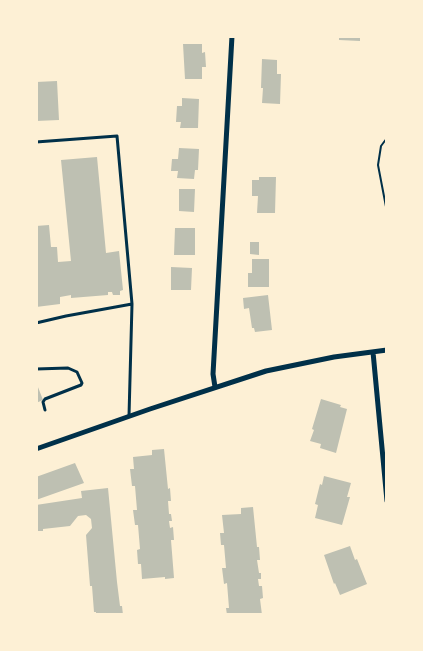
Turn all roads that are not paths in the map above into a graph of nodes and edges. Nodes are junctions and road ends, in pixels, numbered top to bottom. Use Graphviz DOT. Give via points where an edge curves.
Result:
graph roads {
  1 [pos="232,36"];
  2 [pos="36,142"];
  3 [pos="132,304"];
  4 [pos="36,323"];
  5 [pos="387,350"];
  6 [pos="373,352"];
  7 [pos="36,369"];
  8 [pos="215,388"];
  9 [pos="45,410"];
  10 [pos="129,416"];
  11 [pos="36,449"];
  12 [pos="387,501"];
  1 -- 8 [label="street" via="213,374"];
  2 -- 3 [label="lane" via="117,136"];
  3 -- 4 [label="lane"];
  3 -- 10 [label="lane"];
  5 -- 6 [label="street"];
  6 -- 8 [label="street" via="301,362"];
  6 -- 12 [label="street"];
  7 -- 9 [label="lane" via="68,368 77,372 82,383 45,399"];
  8 -- 10 [label="street"];
  10 -- 11 [label="street"];
}
